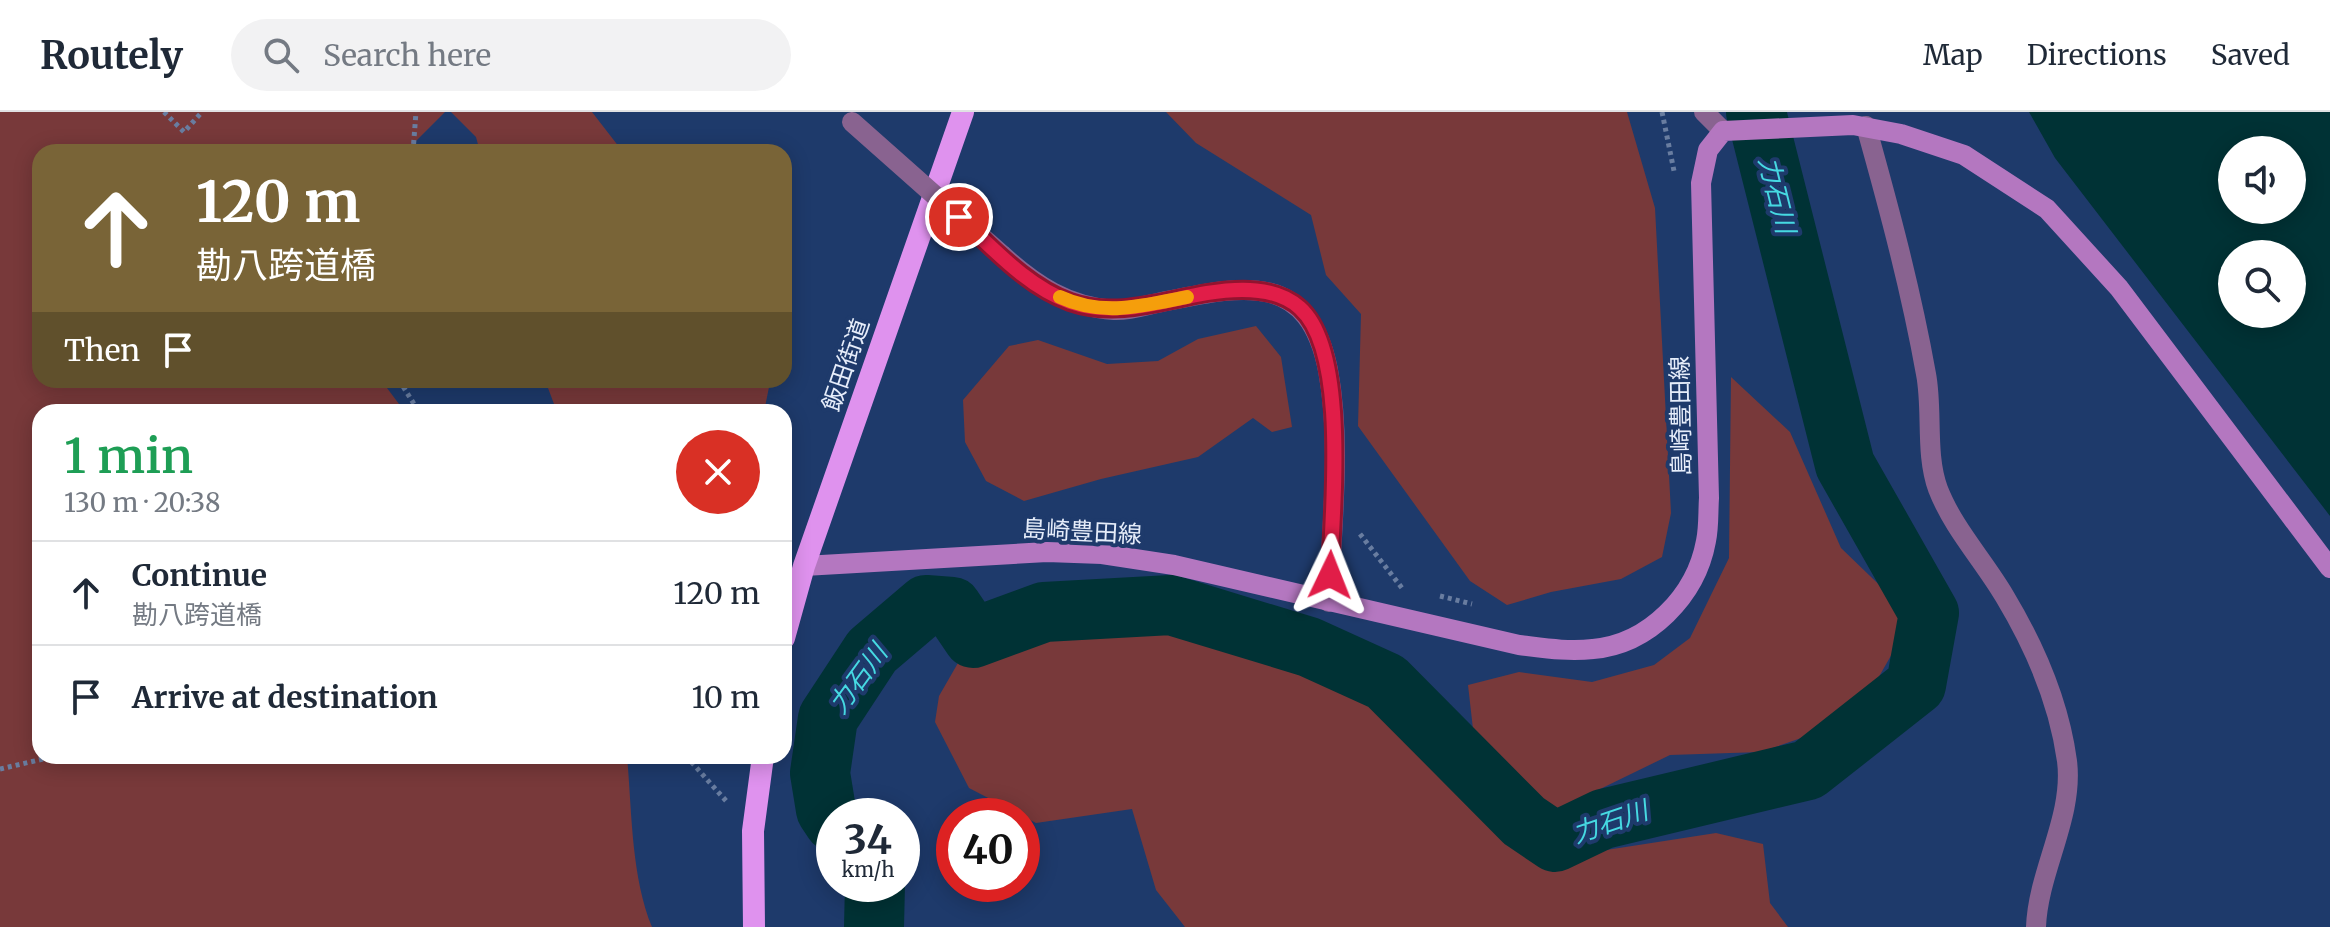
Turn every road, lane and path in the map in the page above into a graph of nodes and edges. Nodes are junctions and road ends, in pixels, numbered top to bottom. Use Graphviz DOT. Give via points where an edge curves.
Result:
graph roads {
  1 [pos="164,112"];
  2 [pos="202,112"];
  3 [pos="416,112"];
  4 [pos="963,112"];
  5 [pos="1662,112"];
  6 [pos="1704,112"];
  7 [pos="847,117"];
  8 [pos="1859,126"];
  9 [pos="1723,131"];
  10 [pos="414,144"];
  11 [pos="1675,183"];
  12 [pos="1360,523"];
  13 [pos="804,566"];
  14 [pos="2330,568"];
  15 [pos="1414,590"];
  16 [pos="1427,593"];
  17 [pos="1329,602"];
  18 [pos="1477,606"];
  19 [pos="792,609"];
  20 [pos="32,762"];
  21 [pos="693,764"];
  22 [pos="762,764"];
  23 [pos="0,769"];
  24 [pos="753,831"];
  25 [pos="754,927"];
  26 [pos="2036,927"];
  1 -- 2 [label="path" via="184,132"];
  3 -- 10 [label="path"];
  4 -- 13 [label="highway, 飯田街道"];
  5 -- 11 [label="path"];
  6 -- 9 [label="street"];
  7 -- 17 [label="street, bridge" via="1047,291 1093,308 1118,310 1212,292 1261,290 1283,296 1301,309 1322,347 1333,418"];
  8 -- 9 [label="main road"];
  8 -- 14 [label="main road" via="1964,155 2047,209 2119,288"];
  8 -- 26 [label="street" via="1903,259 1927,378 1937,486 2042,666 2062,729 2068,764 2065,800"];
  9 -- 17 [label="main road, 島崎豊田線" via="1708,150 1701,183 1706,541 1697,573 1680,601 1628,641 1558,651"];
  12 -- 15 [label="path" via="1360,536 1401,588"];
  13 -- 17 [label="main road, 島崎豊田線" via="1047,552 1102,554 1174,565"];
  13 -- 19 [label="highway, 飯田街道"];
  16 -- 18 [label="path"];
  20 -- 23 [label="path"];
  21 -- 24 [label="path"];
  22 -- 24 [label="highway"];
  24 -- 25 [label="highway"];
}
